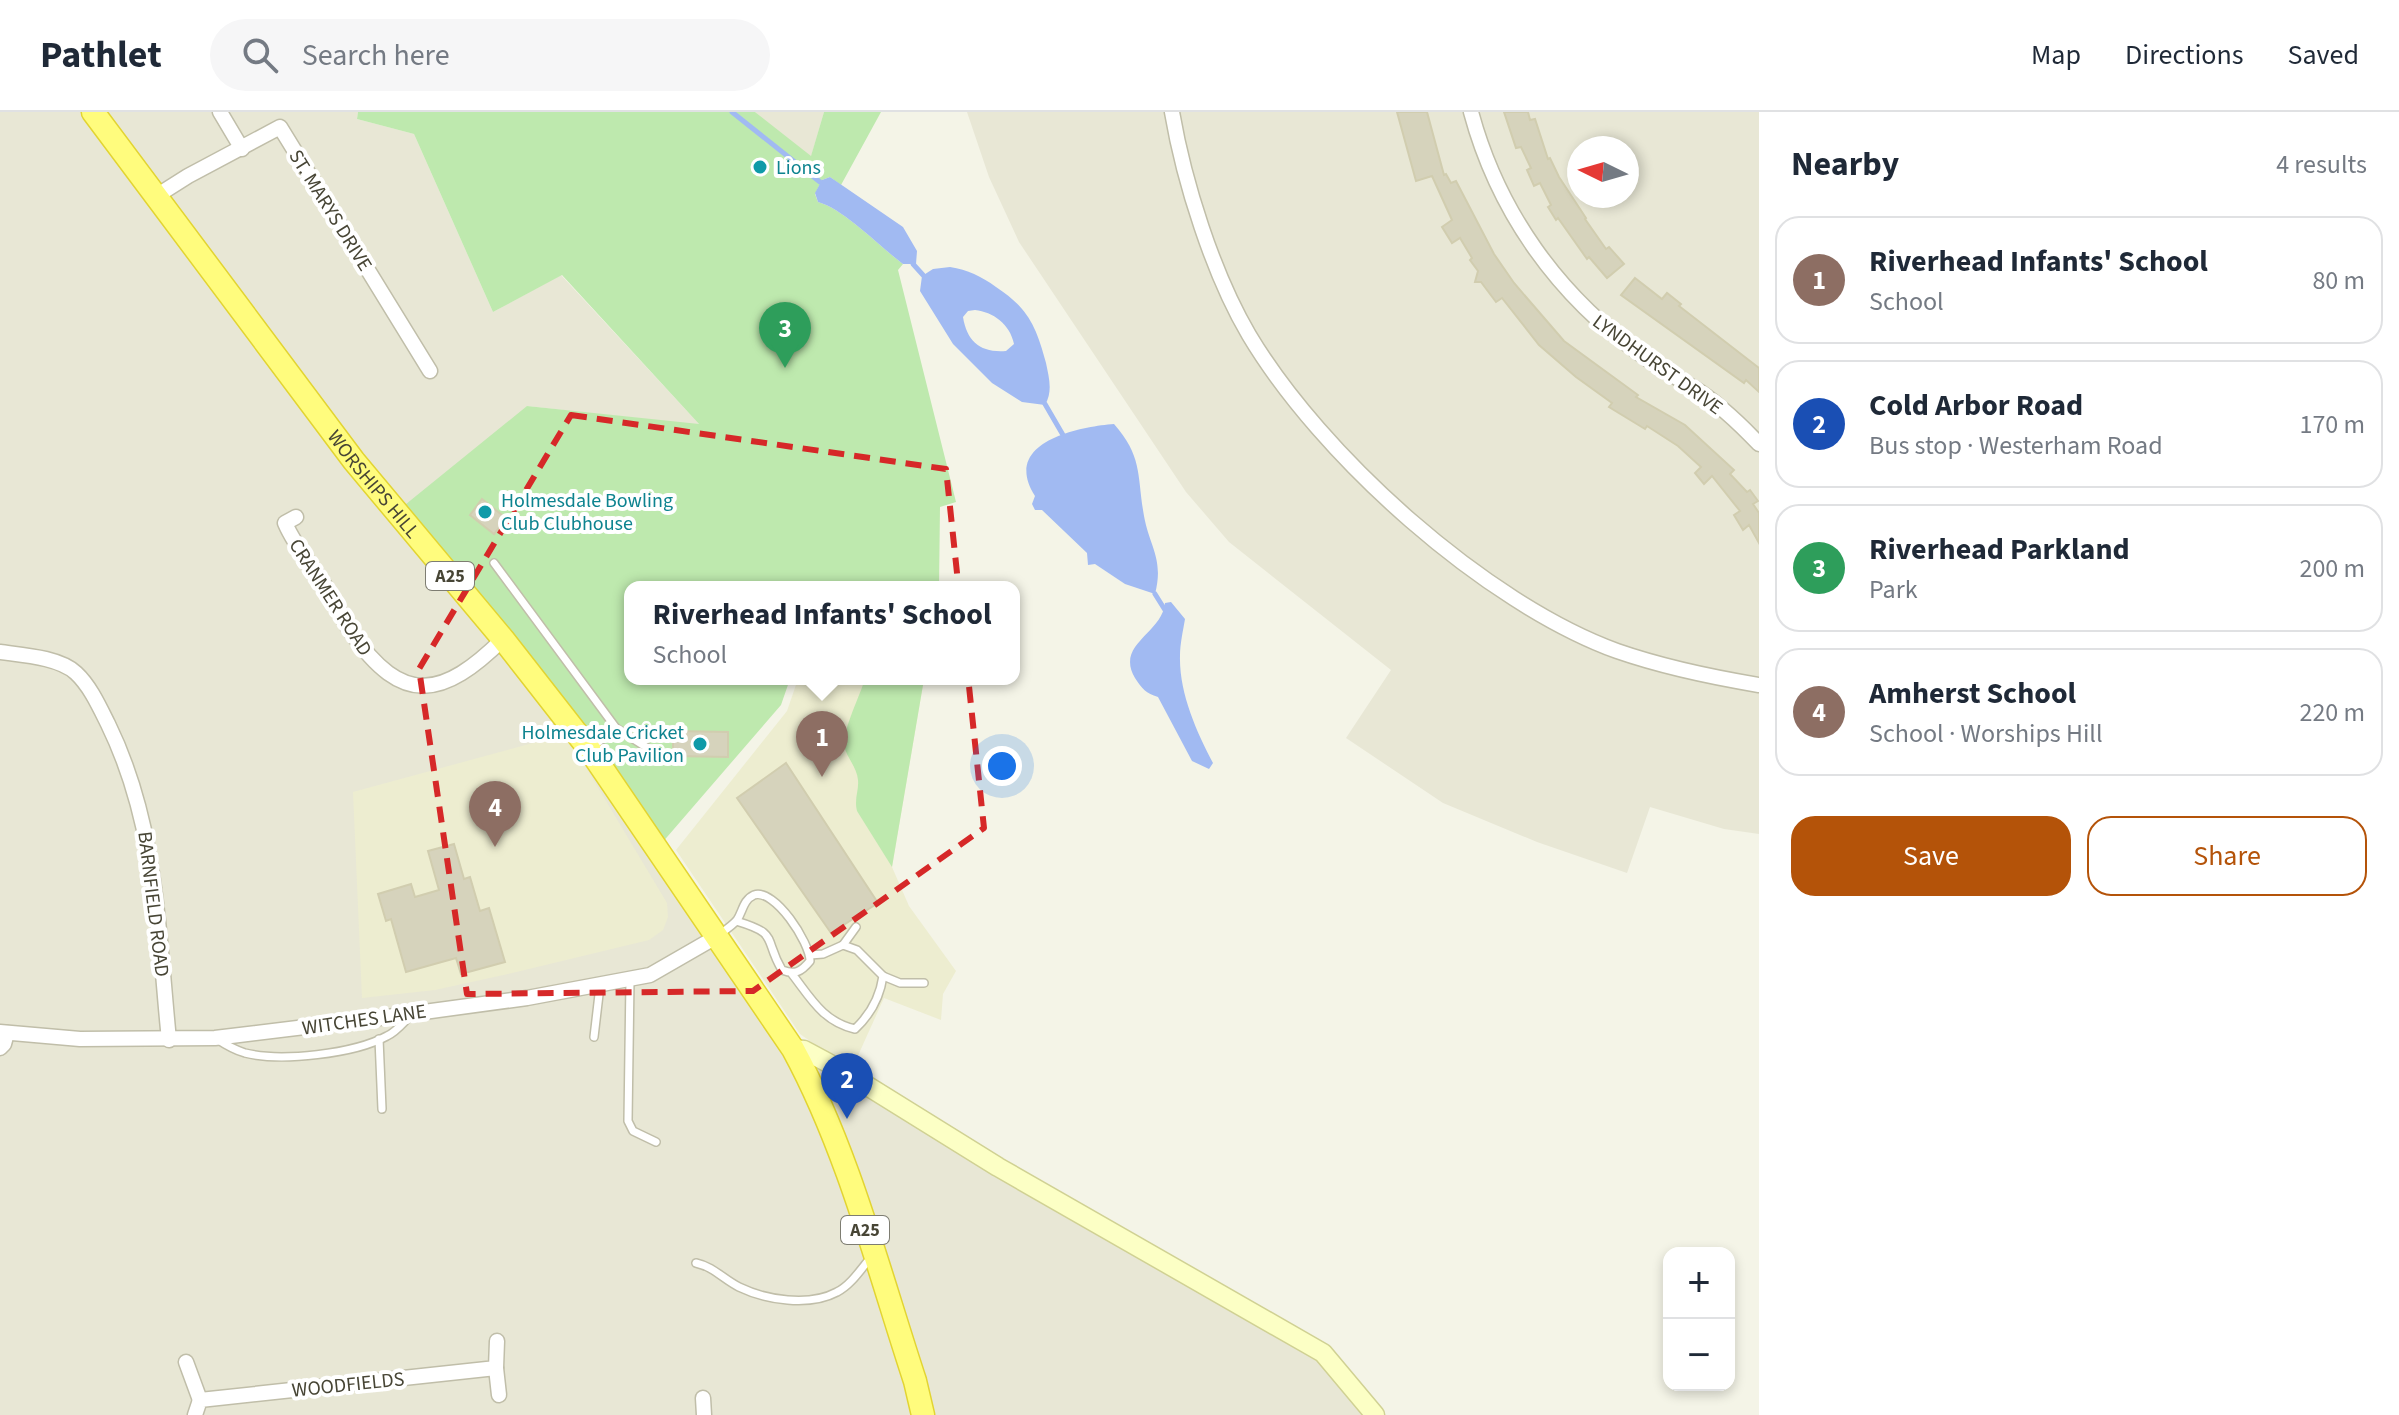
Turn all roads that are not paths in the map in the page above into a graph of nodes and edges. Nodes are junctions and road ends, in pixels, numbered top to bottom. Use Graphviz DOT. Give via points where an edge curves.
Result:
graph roads {
  1 [pos="93,112"];
  2 [pos="220,112"];
  3 [pos="1172,112"];
  4 [pos="1471,112"];
  5 [pos="242,149"];
  6 [pos="158,195"];
  7 [pos="430,371"];
  8 [pos="1759,444"];
  9 [pos="286,525"];
  10 [pos="494,563"];
  11 [pos="503,639"];
  12 [pos="0,652"];
  13 [pos="1759,685"];
  14 [pos="616,728"];
  15 [pos="589,749"];
  16 [pos="654,752"];
  17 [pos="736,921"];
  18 [pos="856,927"];
  19 [pos="716,937"];
  20 [pos="843,945"];
  21 [pos="810,955"];
  22 [pos="792,974"];
  23 [pos="883,976"];
  24 [pos="630,980"];
  25 [pos="924,983"];
  26 [pos="600,986"];
  27 [pos="413,1013"];
  28 [pos="4,1032"];
  29 [pos="594,1037"];
  30 [pos="215,1038"];
  31 [pos="379,1039"];
  32 [pos="169,1040"];
  33 [pos="0,1048"];
  34 [pos="793,1049"];
  35 [pos="382,1109"];
  36 [pos="656,1142"];
  37 [pos="873,1255"];
  38 [pos="696,1263"];
  39 [pos="497,1341"];
  40 [pos="186,1362"];
  41 [pos="496,1368"];
  42 [pos="499,1395"];
  43 [pos="703,1398"];
  44 [pos="198,1408"];
  45 [pos="704,1415"];
  46 [pos="923,1415"];
  47 [pos="1375,1415"];
  1 -- 6 [label="highway, WORSHIPS HILL / A25"];
  2 -- 5 [label="street"];
  3 -- 13 [label="street" via="1200,219 1235,310 1286,391 1360,472 1472,568 1563,626 1662,665"];
  4 -- 8 [label="street, LYNDHURST DRIVE" via="1505,204 1583,308 1641,355 1697,390"];
  5 -- 6 [label="street, ST. MARYS DRIVE"];
  5 -- 7 [label="street, ST. MARYS DRIVE" via="280,127"];
  6 -- 11 [label="highway, WORSHIPS HILL / A25" via="354,461"];
  9 -- 11 [label="street, CRANMER ROAD" via="350,630 375,664 398,681 423,687 444,683 466,673"];
  10 -- 14 [label="lane"];
  11 -- 15 [label="highway, WORSHIPS HILL / A25"];
  12 -- 32 [label="street, BARNFIELD ROAD" via="44,659 74,671 117,743 141,808 152,869"];
  14 -- 15 [label="lane"];
  14 -- 16 [label="lane"];
  15 -- 19 [label="highway, WORSHIPS HILL / A25"];
  17 -- 19 [label="lane"];
  17 -- 21 [label="lane" via="752,896 774,899"];
  17 -- 22 [label="lane" via="769,935 776,960"];
  18 -- 20 [label="lane"];
  19 -- 24 [label="street, WITCHES LANE" via="650,975"];
  19 -- 34 [label="highway, WORSHIPS HILL / A25"];
  20 -- 21 [label="lane"];
  20 -- 23 [label="lane" via="857,950"];
  21 -- 22 [label="lane" via="802,970"];
  22 -- 23 [label="lane" via="830,1020 855,1029 874,1005"];
  23 -- 25 [label="lane" via="900,983"];
  24 -- 26 [label="street, WITCHES LANE"];
  24 -- 36 [label="lane" via="628,1121 633,1131"];
  26 -- 27 [label="street, WITCHES LANE"];
  26 -- 29 [label="lane"];
  27 -- 30 [label="street, WITCHES LANE"];
  27 -- 31 [label="lane"];
  28 -- 32 [label="street, WITCHES LANE"];
  28 -- 33 [label="street"];
  30 -- 31 [label="lane" via="242,1052 271,1055 343,1050"];
  30 -- 32 [label="street, WITCHES LANE"];
  31 -- 35 [label="lane"];
  34 -- 37 [label="highway, A25" via="838,1148"];
  34 -- 47 [label="main road" via="845,1072 998,1167 1323,1353"];
  37 -- 38 [label="lane" via="836,1293 799,1300 752,1292"];
  37 -- 46 [label="highway, A25"];
  39 -- 41 [label="street"];
  40 -- 44 [label="street, WOODFIELDS"];
  41 -- 42 [label="street"];
  41 -- 44 [label="street, WOODFIELDS"];
  43 -- 45 [label="street"];
}
